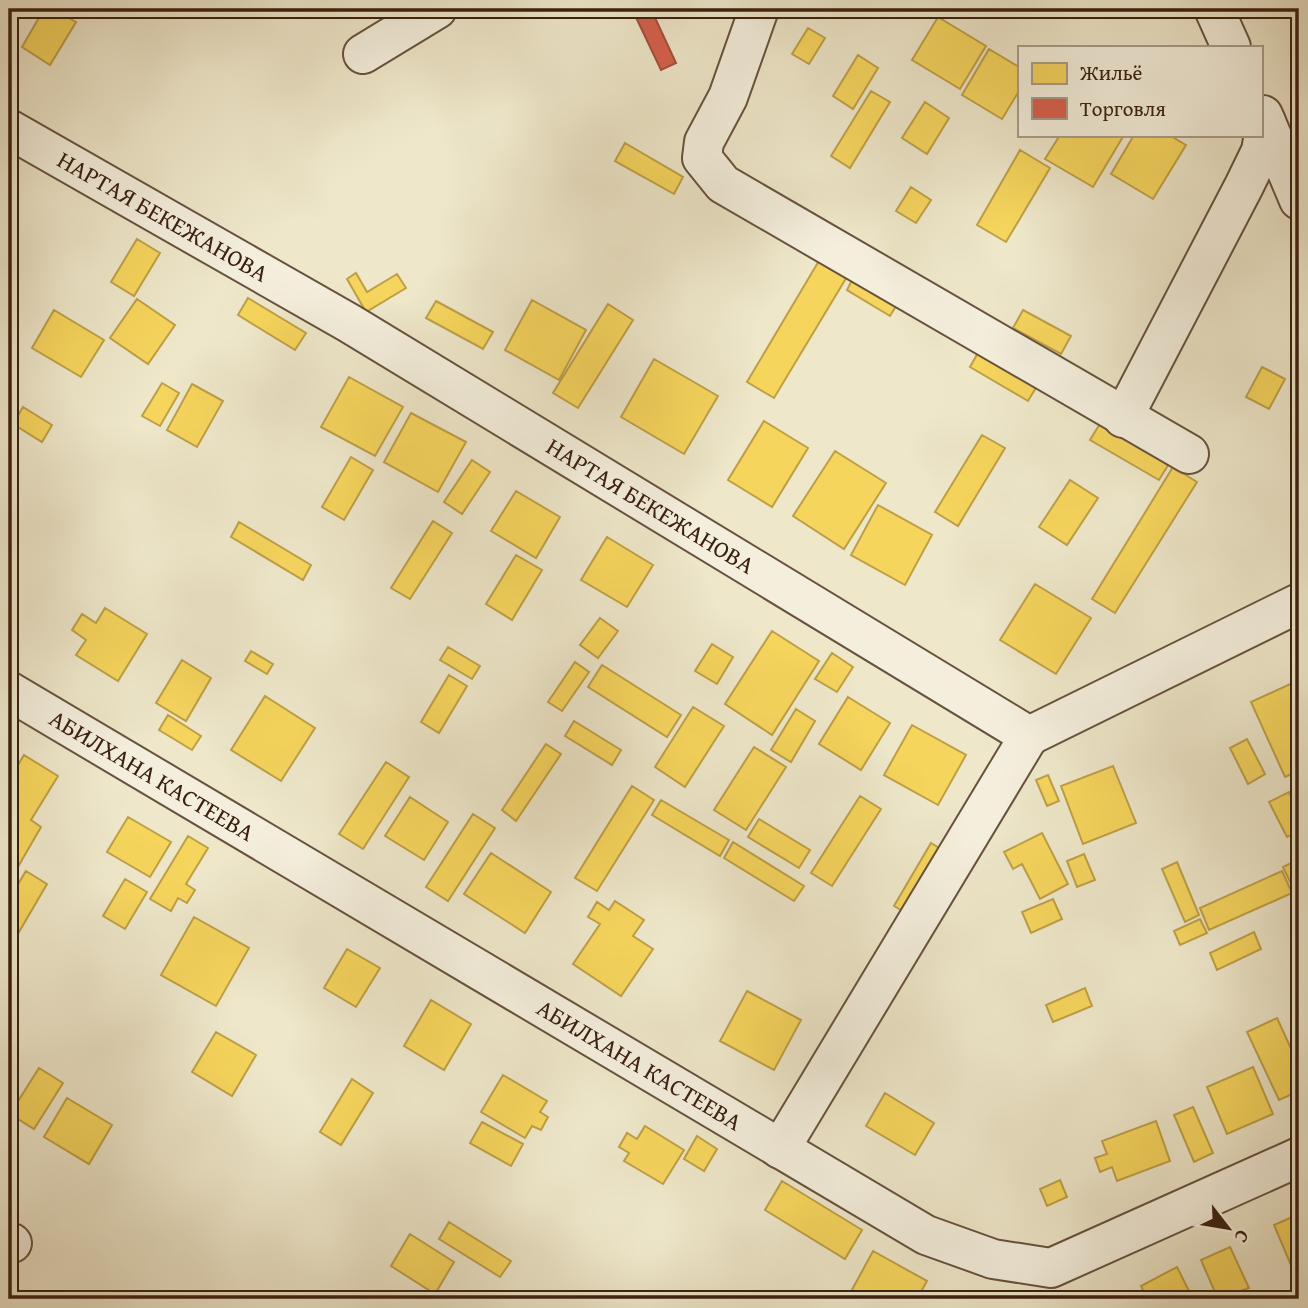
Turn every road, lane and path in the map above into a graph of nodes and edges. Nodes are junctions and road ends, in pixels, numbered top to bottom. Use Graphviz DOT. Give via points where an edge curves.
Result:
graph roads {
  1 [pos="437,9"];
  2 [pos="759,9"];
  3 [pos="1214,9"];
  4 [pos="1231,46"];
  5 [pos="363,54"];
  6 [pos="1274,126"];
  7 [pos="9,129"];
  8 [pos="1299,200"];
  9 [pos="1123,418"];
  10 [pos="1189,454"];
  11 [pos="1299,603"];
  12 [pos="9,691"];
  13 [pos="1029,736"];
  14 [pos="780,1149"];
  15 [pos="1299,1157"];
  1 -- 5 [label="street"];
  2 -- 9 [label="street" via="728,97 704,142 702,158 723,184"];
  3 -- 4 [label="street"];
  6 -- 8 [label="street"];
  6 -- 9 [label="street"];
  7 -- 13 [label="street, НАРТАЯ БЕКЕЖАНОВА" via="349,323"];
  9 -- 10 [label="street"];
  11 -- 13 [label="street"];
  12 -- 14 [label="street, АБИЛХАНА КАСТЕЕВА"];
  13 -- 14 [label="street"];
  14 -- 15 [label="street, АБИЛХАНА КАСТЕЕВА" via="926,1236 993,1259 1051,1268"];
}
